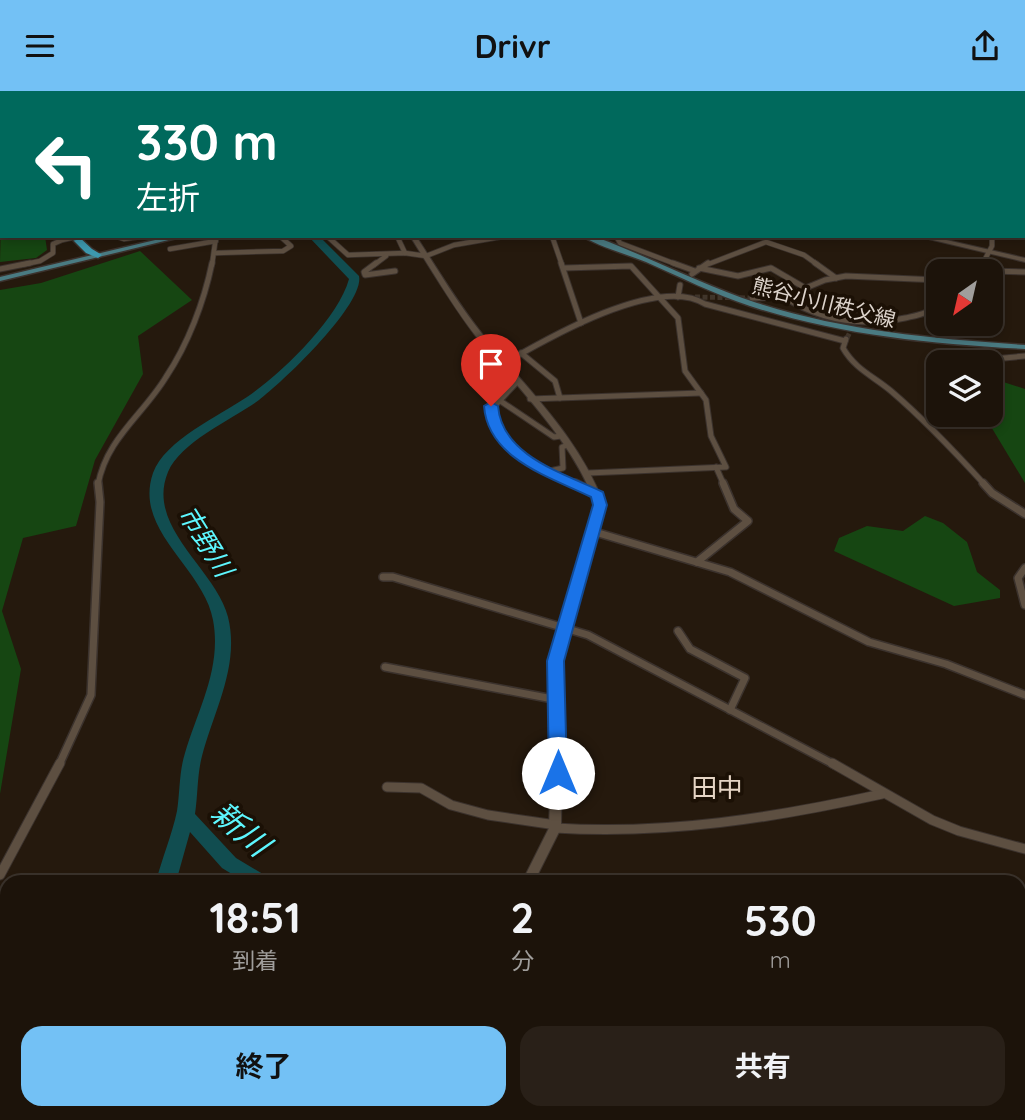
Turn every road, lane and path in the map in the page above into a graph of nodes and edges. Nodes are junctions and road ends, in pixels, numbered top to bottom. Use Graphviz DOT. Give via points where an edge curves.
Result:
graph roads {
  1 [pos="72,238"];
  2 [pos="75,238"];
  3 [pos="83,238"];
  4 [pos="172,238"];
  5 [pos="216,238"];
  6 [pos="282,238"];
  7 [pos="329,238"];
  8 [pos="398,238"];
  9 [pos="414,238"];
  10 [pos="494,238"];
  11 [pos="553,238"];
  12 [pos="591,238"];
  13 [pos="618,238"];
  14 [pos="929,238"];
  15 [pos="992,238"];
  16 [pos="765,239"];
  17 [pos="170,249"];
  18 [pos="990,250"];
  19 [pos="216,253"];
  20 [pos="405,253"];
  21 [pos="98,255"];
  22 [pos="387,255"];
  23 [pos="426,256"];
  24 [pos="985,259"];
  25 [pos="1025,260"];
  26 [pos="564,268"];
  27 [pos="1,269"];
  28 [pos="395,271"];
  29 [pos="695,271"];
  30 [pos="1003,271"];
  31 [pos="1025,272"];
  32 [pos="4,278"];
  33 [pos="836,278"];
  34 [pos="926,280"];
  35 [pos="680,285"];
  36 [pos="807,289"];
  37 [pos="678,297"];
  38 [pos="784,297"];
  39 [pos="752,298"];
  40 [pos="660,299"];
  41 [pos="926,312"];
  42 [pos="581,323"];
  43 [pos="1025,347"];
  44 [pos="521,353"];
  45 [pos="1025,356"];
  46 [pos="1003,358"];
  47 [pos="503,364"];
  48 [pos="517,382"];
  49 [pos="701,393"];
  50 [pos="559,398"];
  51 [pos="530,399"];
  52 [pos="499,400"];
  53 [pos="561,436"];
  54 [pos="568,445"];
  55 [pos="716,467"];
  56 [pos="550,471"];
  57 [pos="588,473"];
  58 [pos="597,495"];
  59 [pos="1025,513"];
  60 [pos="595,532"];
  61 [pos="697,562"];
  62 [pos="1025,568"];
  63 [pos="383,577"];
  64 [pos="1025,605"];
  65 [pos="566,626"];
  66 [pos="678,631"];
  67 [pos="385,667"];
  68 [pos="1025,695"];
  69 [pos="558,700"];
  70 [pos="730,709"];
  71 [pos="387,787"];
  72 [pos="882,793"];
  73 [pos="555,826"];
  74 [pos="1025,849"];
  75 [pos="0,875"];
  76 [pos="531,875"];
  1 -- 27 [label="street, bridge" via="53,244 47,259"];
  2 -- 21 [label="highway"];
  3 -- 21 [label="highway"];
  4 -- 21 [label="main road"];
  5 -- 17 [label="street"];
  5 -- 19 [label="street"];
  6 -- 19 [label="street" via="291,246 283,251"];
  7 -- 22 [label="street" via="348,255"];
  8 -- 20 [label="street"];
  9 -- 23 [label="main road"];
  10 -- 23 [label="street" via="453,245"];
  11 -- 26 [label="street"];
  12 -- 43 [label="main road, 熊谷小川秩父線" via="648,258 732,297 816,322 899,338"];
  13 -- 29 [label="street" via="620,243"];
  14 -- 18 [label="main road"];
  15 -- 18 [label="street"];
  16 -- 29 [label="street"];
  16 -- 33 [label="street" via="804,255"];
  18 -- 24 [label="street"];
  18 -- 25 [label="main road"];
  19 -- 75 [label="street" via="210,278 167,376 101,464 96,490 100,502 92,695"];
  20 -- 22 [label="street"];
  20 -- 23 [label="street"];
  21 -- 32 [label="main road"];
  22 -- 28 [label="street" via="365,275"];
  23 -- 47 [label="main road" via="458,307"];
  26 -- 40 [label="street" via="627,264"];
  26 -- 42 [label="street"];
  27 -- 32 [label="street"];
  29 -- 36 [label="street" via="738,276 771,268"];
  30 -- 31 [label="street"];
  33 -- 34 [label="street"];
  33 -- 36 [label="street"];
  35 -- 37 [label="street"];
  36 -- 38 [label="street"];
  37 -- 40 [label="street"];
  37 -- 59 [label="street" via="695,297 705,304 846,339 843,348 853,365 913,409 992,493"];
  38 -- 39 [label="street"];
  38 -- 41 [label="street" via="808,311 854,324 888,323"];
  40 -- 42 [label="street"];
  40 -- 49 [label="street" via="677,319 685,371"];
  42 -- 44 [label="street"];
  44 -- 47 [label="street"];
  44 -- 50 [label="street" via="555,381"];
  45 -- 46 [label="street"];
  47 -- 48 [label="main road"];
  48 -- 51 [label="main road"];
  48 -- 52 [label="street"];
  49 -- 50 [label="street"];
  49 -- 55 [label="street" via="711,436 726,467"];
  50 -- 51 [label="street"];
  51 -- 53 [label="main road"];
  52 -- 53 [label="street" via="554,437"];
  52 -- 56 [label="street" via="489,412 500,436 517,454"];
  53 -- 54 [label="main road"];
  54 -- 56 [label="street" via="562,447 562,468"];
  54 -- 57 [label="main road"];
  55 -- 57 [label="street"];
  55 -- 61 [label="street" via="734,509 748,521"];
  56 -- 58 [label="street"];
  57 -- 58 [label="main road"];
  58 -- 60 [label="main road" via="600,505"];
  60 -- 61 [label="street"];
  60 -- 65 [label="main road"];
  61 -- 68 [label="street" via="751,582 869,642 946,664"];
  62 -- 64 [label="street" via="1018,578"];
  63 -- 65 [label="street"];
  65 -- 69 [label="main road" via="555,661"];
  65 -- 70 [label="street"];
  66 -- 70 [label="street" via="693,652 745,678"];
  67 -- 69 [label="street"];
  69 -- 73 [label="main road"];
  70 -- 72 [label="street"];
  71 -- 73 [label="street" via="421,788 451,805"];
  72 -- 73 [label="street" via="712,826 646,832"];
  72 -- 74 [label="street" via="959,831"];
  73 -- 76 [label="main road"];
}
